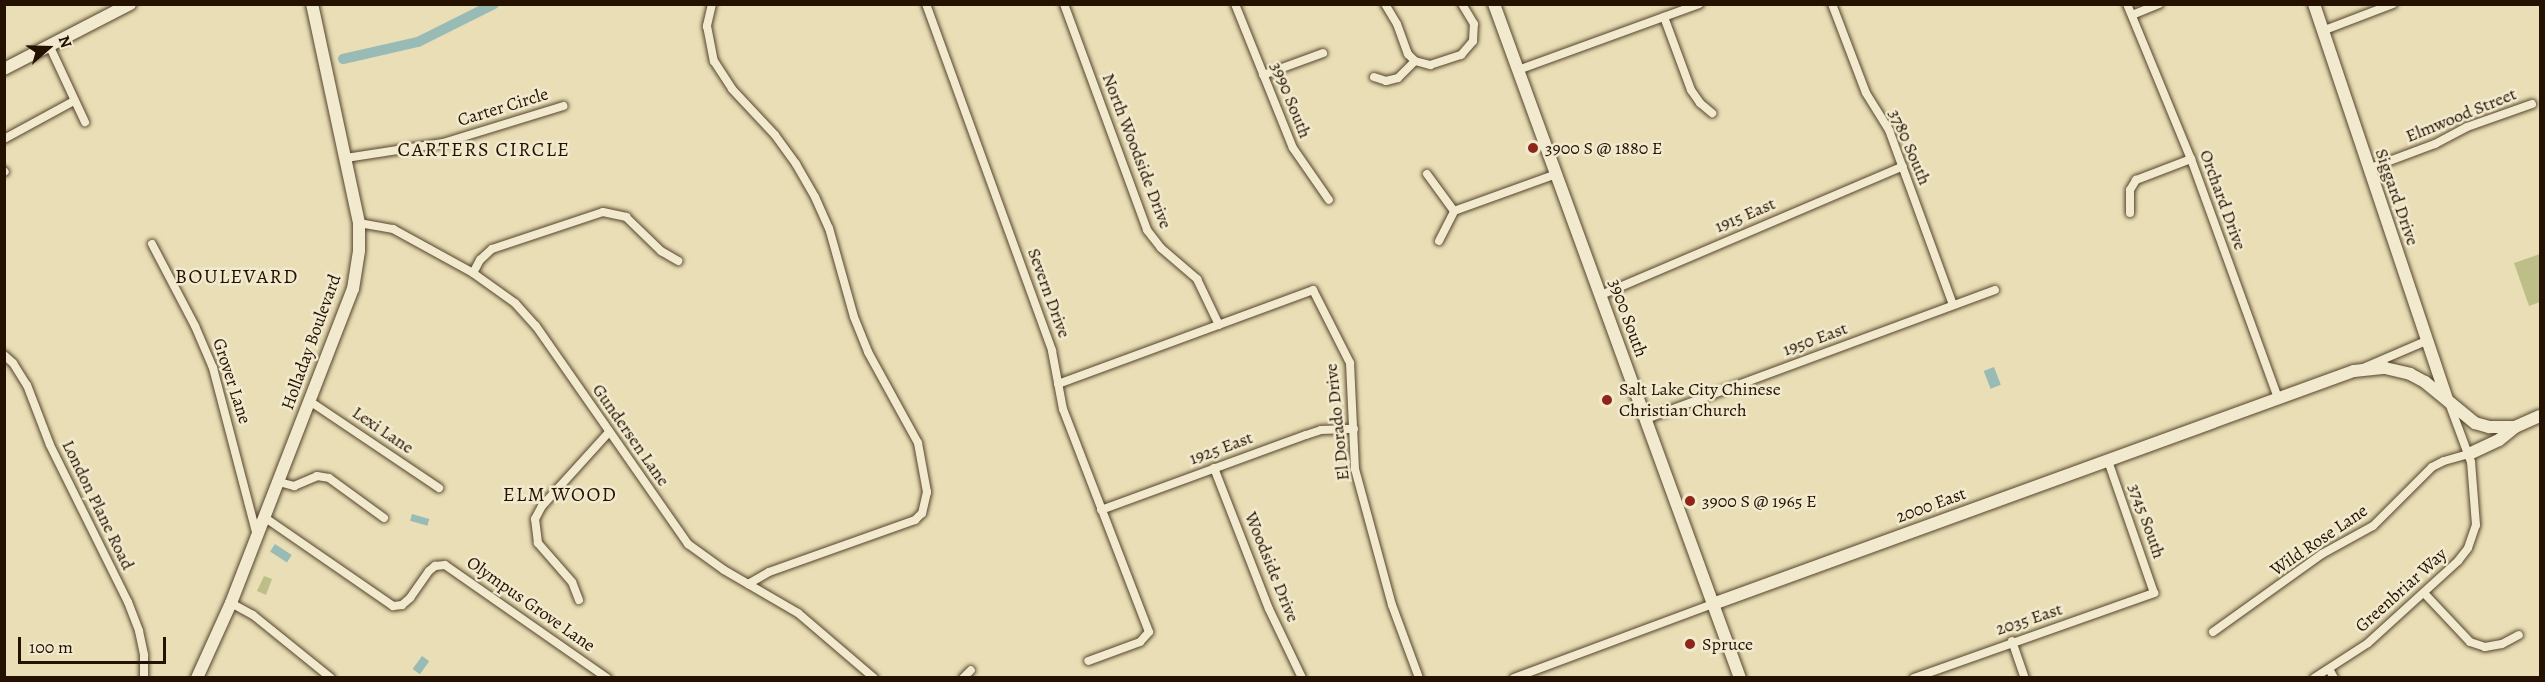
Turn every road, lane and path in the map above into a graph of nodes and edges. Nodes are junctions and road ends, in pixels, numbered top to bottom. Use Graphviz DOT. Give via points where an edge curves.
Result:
graph roads {
  1 [pos="130,4"];
  2 [pos="312,4"];
  3 [pos="712,4"];
  4 [pos="926,4"];
  5 [pos="1064,4"];
  6 [pos="1235,4"];
  7 [pos="1385,4"];
  8 [pos="1462,4"];
  9 [pos="1494,4"];
  10 [pos="1699,4"];
  11 [pos="1832,4"];
  12 [pos="2127,4"];
  13 [pos="2159,4"];
  14 [pos="2314,4"];
  15 [pos="2393,4"];
  16 [pos="2132,15"];
  17 [pos="1664,17"];
  18 [pos="2322,31"];
  19 [pos="50,46"];
  20 [pos="1323,53"];
  21 [pos="1415,61"];
  22 [pos="4,69"];
  23 [pos="1518,70"];
  24 [pos="1263,75"];
  25 [pos="1374,77"];
  26 [pos="74,101"];
  27 [pos="2532,104"];
  28 [pos="562,106"];
  29 [pos="1712,113"];
  30 [pos="85,122"];
  31 [pos="4,139"];
  32 [pos="346,158"];
  33 [pos="2191,159"];
  34 [pos="1903,166"];
  35 [pos="2368,169"];
  36 [pos="1427,174"];
  37 [pos="1556,174"];
  38 [pos="1329,200"];
  39 [pos="1454,211"];
  40 [pos="2130,213"];
  41 [pos="359,223"];
  42 [pos="1439,242"];
  43 [pos="152,244"];
  44 [pos="678,261"];
  45 [pos="473,273"];
  46 [pos="1995,290"];
  47 [pos="1601,295"];
  48 [pos="1953,305"];
  49 [pos="1219,325"];
  50 [pos="2426,341"];
  51 [pos="4,355"];
  52 [pos="2362,369"];
  53 [pos="1058,384"];
  54 [pos="2278,398"];
  55 [pos="308,400"];
  56 [pos="2448,400"];
  57 [pos="2541,416"];
  58 [pos="1646,419"];
  59 [pos="2515,427"];
  60 [pos="1354,429"];
  61 [pos="609,432"];
  62 [pos="2469,454"];
  63 [pos="2108,461"];
  64 [pos="1214,468"];
  65 [pos="279,483"];
  66 [pos="439,488"];
  67 [pos="1101,510"];
  68 [pos="264,517"];
  69 [pos="384,518"];
  70 [pos="257,537"];
  71 [pos="748,584"];
  72 [pos="2424,592"];
  73 [pos="2154,593"];
  74 [pos="579,600"];
  75 [pos="231,603"];
  76 [pos="1713,604"];
  77 [pos="2213,632"];
  78 [pos="2519,635"];
  79 [pos="2012,641"];
  80 [pos="1088,661"];
  81 [pos="2329,669"];
  82 [pos="971,670"];
  83 [pos="1528,676"];
  84 [pos="144,678"];
  85 [pos="197,678"];
  86 [pos="331,678"];
  87 [pos="607,678"];
  88 [pos="874,678"];
  89 [pos="963,678"];
  90 [pos="1302,678"];
  91 [pos="1419,678"];
  92 [pos="1514,678"];
  93 [pos="1740,678"];
  94 [pos="1914,678"];
  95 [pos="2025,678"];
  96 [pos="2314,678"];
  97 [pos="2334,678"];
  1 -- 19 [label="street"];
  2 -- 32 [label="street, Holladay Boulevard"];
  3 -- 71 [label="street" via="707,26 714,61 732,89 775,135 815,197 829,228 868,352 918,443 927,492 922,512 915,520 769,572"];
  4 -- 53 [label="street, Severn Drive" via="1052,351"];
  5 -- 49 [label="street, North Woodside Drive" via="1147,230 1161,248 1197,279"];
  6 -- 24 [label="street, 3990 South"];
  7 -- 21 [label="street" via="1397,24 1404,49"];
  8 -- 21 [label="street" via="1474,24 1468,50 1437,64"];
  9 -- 23 [label="street, 3900 South"];
  10 -- 17 [label="street"];
  11 -- 34 [label="street, 3780 South" via="1866,93 1889,130"];
  12 -- 16 [label="street, Orchard Drive"];
  13 -- 16 [label="street"];
  14 -- 18 [label="street, Siggard Drive"];
  15 -- 18 [label="street"];
  16 -- 33 [label="street, Orchard Drive"];
  17 -- 23 [label="street"];
  17 -- 29 [label="street" via="1691,90"];
  18 -- 35 [label="street, Siggard Drive"];
  19 -- 22 [label="street"];
  19 -- 26 [label="street"];
  20 -- 24 [label="street"];
  21 -- 25 [label="street" via="1398,78 1386,81"];
  23 -- 37 [label="street, 3900 South"];
  24 -- 38 [label="street, 3990 South" via="1298,160"];
  26 -- 30 [label="street"];
  26 -- 31 [label="street"];
  27 -- 35 [label="street, Elmwood Street" via="2467,126 2435,144"];
  28 -- 32 [label="street, Carter Circle" via="442,143"];
  32 -- 41 [label="street, Holladay Boulevard"];
  33 -- 40 [label="street" via="2136,180 2130,190"];
  33 -- 54 [label="street, Orchard Drive"];
  34 -- 47 [label="street, 1915 East"];
  34 -- 48 [label="street, 3780 South"];
  35 -- 50 [label="street, Siggard Drive"];
  36 -- 39 [label="street"];
  37 -- 39 [label="street"];
  37 -- 47 [label="street, 3900 South"];
  39 -- 42 [label="street"];
  41 -- 45 [label="street, Gundersen Lane" via="393,229"];
  41 -- 55 [label="street, Holladay Boulevard" via="353,289"];
  43 -- 70 [label="street, Grover Lane" via="213,368"];
  44 -- 45 [label="street" via="661,251 626,217 603,212 492,249"];
  45 -- 61 [label="street, Gundersen Lane" via="516,303 536,326"];
  46 -- 48 [label="street, 1950 East"];
  47 -- 58 [label="street, 3900 South"];
  48 -- 58 [label="street, 1950 East"];
  49 -- 53 [label="street, El Dorado Drive"];
  49 -- 60 [label="street, El Dorado Drive" via="1314,290 1350,363"];
  50 -- 52 [label="street, 2000 East"];
  50 -- 56 [label="street, Siggard Drive"];
  51 -- 84 [label="street, London Plane Road" via="27,385 50,445 128,602 139,631"];
  52 -- 54 [label="street, 2000 East"];
  52 -- 56 [label="street, 2000 East" via="2385,368 2410,374"];
  53 -- 67 [label="street, Severn Drive" via="1063,409"];
  54 -- 63 [label="street, 2000 East"];
  55 -- 65 [label="street, Holladay Boulevard"];
  55 -- 66 [label="street, Lexi Lane"];
  56 -- 59 [label="street, 2000 East" via="2475,423"];
  56 -- 62 [label="street, Greenbriar Way"];
  57 -- 59 [label="street, 2000 East"];
  58 -- 76 [label="street, 3900 South"];
  59 -- 62 [label="street" via="2499,440"];
  60 -- 64 [label="street, 1925 East" via="1321,430"];
  60 -- 91 [label="street, El Dorado Drive" via="1355,469 1392,605"];
  61 -- 71 [label="street, Gundersen Lane" via="688,543"];
  61 -- 74 [label="street" via="542,506 535,519 538,543 572,582"];
  62 -- 72 [label="street, Greenbriar Way" via="2476,516 2474,533 2463,555"];
  62 -- 77 [label="street, Wild Rose Lane" via="2432,467 2373,526 2322,554"];
  63 -- 73 [label="street, 3745 South"];
  63 -- 76 [label="street, 2000 East"];
  64 -- 67 [label="street, 1925 East"];
  64 -- 90 [label="street, Woodside Drive" via="1269,609"];
  65 -- 68 [label="street, Holladay Boulevard"];
  65 -- 69 [label="street" via="294,486 317,477 329,478"];
  67 -- 80 [label="street, Severn Drive" via="1148,636"];
  68 -- 70 [label="street, Holladay Boulevard"];
  68 -- 87 [label="street, Olympus Grove Lane" via="393,606 410,598 435,566 445,565"];
  70 -- 75 [label="street, Holladay Boulevard"];
  71 -- 88 [label="street, Gundersen Lane" via="798,613"];
  72 -- 78 [label="street" via="2470,642 2485,647"];
  72 -- 81 [label="street, Greenbriar Way" via="2368,643"];
  73 -- 79 [label="street, 2035 East"];
  75 -- 85 [label="street, Holladay Boulevard"];
  75 -- 86 [label="street" via="253,615"];
  76 -- 83 [label="street, 2000 East"];
  76 -- 93 [label="street, 3900 South"];
  79 -- 94 [label="street, 2035 East"];
  79 -- 95 [label="street"];
  81 -- 96 [label="street, Greenbriar Way"];
  81 -- 97 [label="street"];
  82 -- 89 [label="street"];
  83 -- 92 [label="street, 2000 East"];
}
